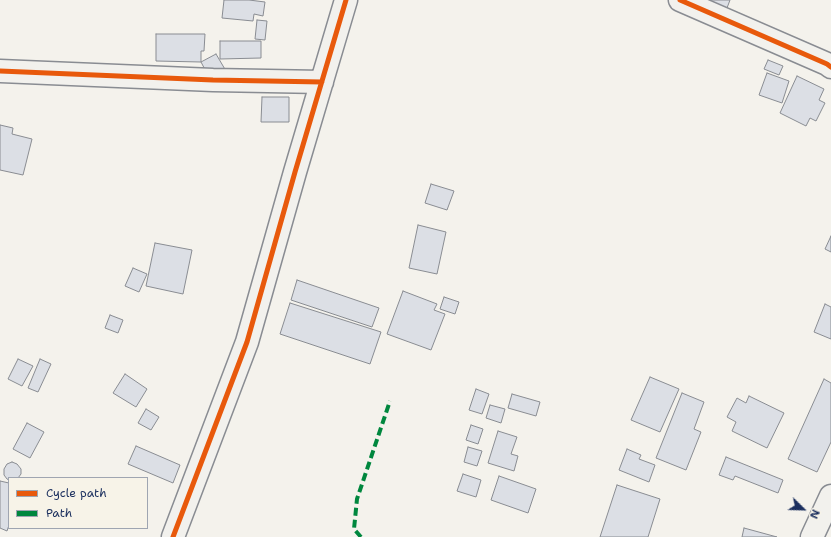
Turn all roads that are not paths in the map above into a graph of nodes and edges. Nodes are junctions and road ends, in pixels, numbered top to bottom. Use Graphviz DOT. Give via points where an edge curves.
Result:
graph roads {
  1 [pos="346,0"];
  2 [pos="680,0"];
  3 [pos="831,66"];
  4 [pos="0,71"];
  5 [pos="322,82"];
  6 [pos="831,496"];
  7 [pos="173,537"];
  8 [pos="812,537"];
  1 -- 5 [label="street"];
  2 -- 3 [label="street"];
  4 -- 5 [label="street"];
  5 -- 7 [label="street" via="247,342"];
  6 -- 8 [label="street"];
}
